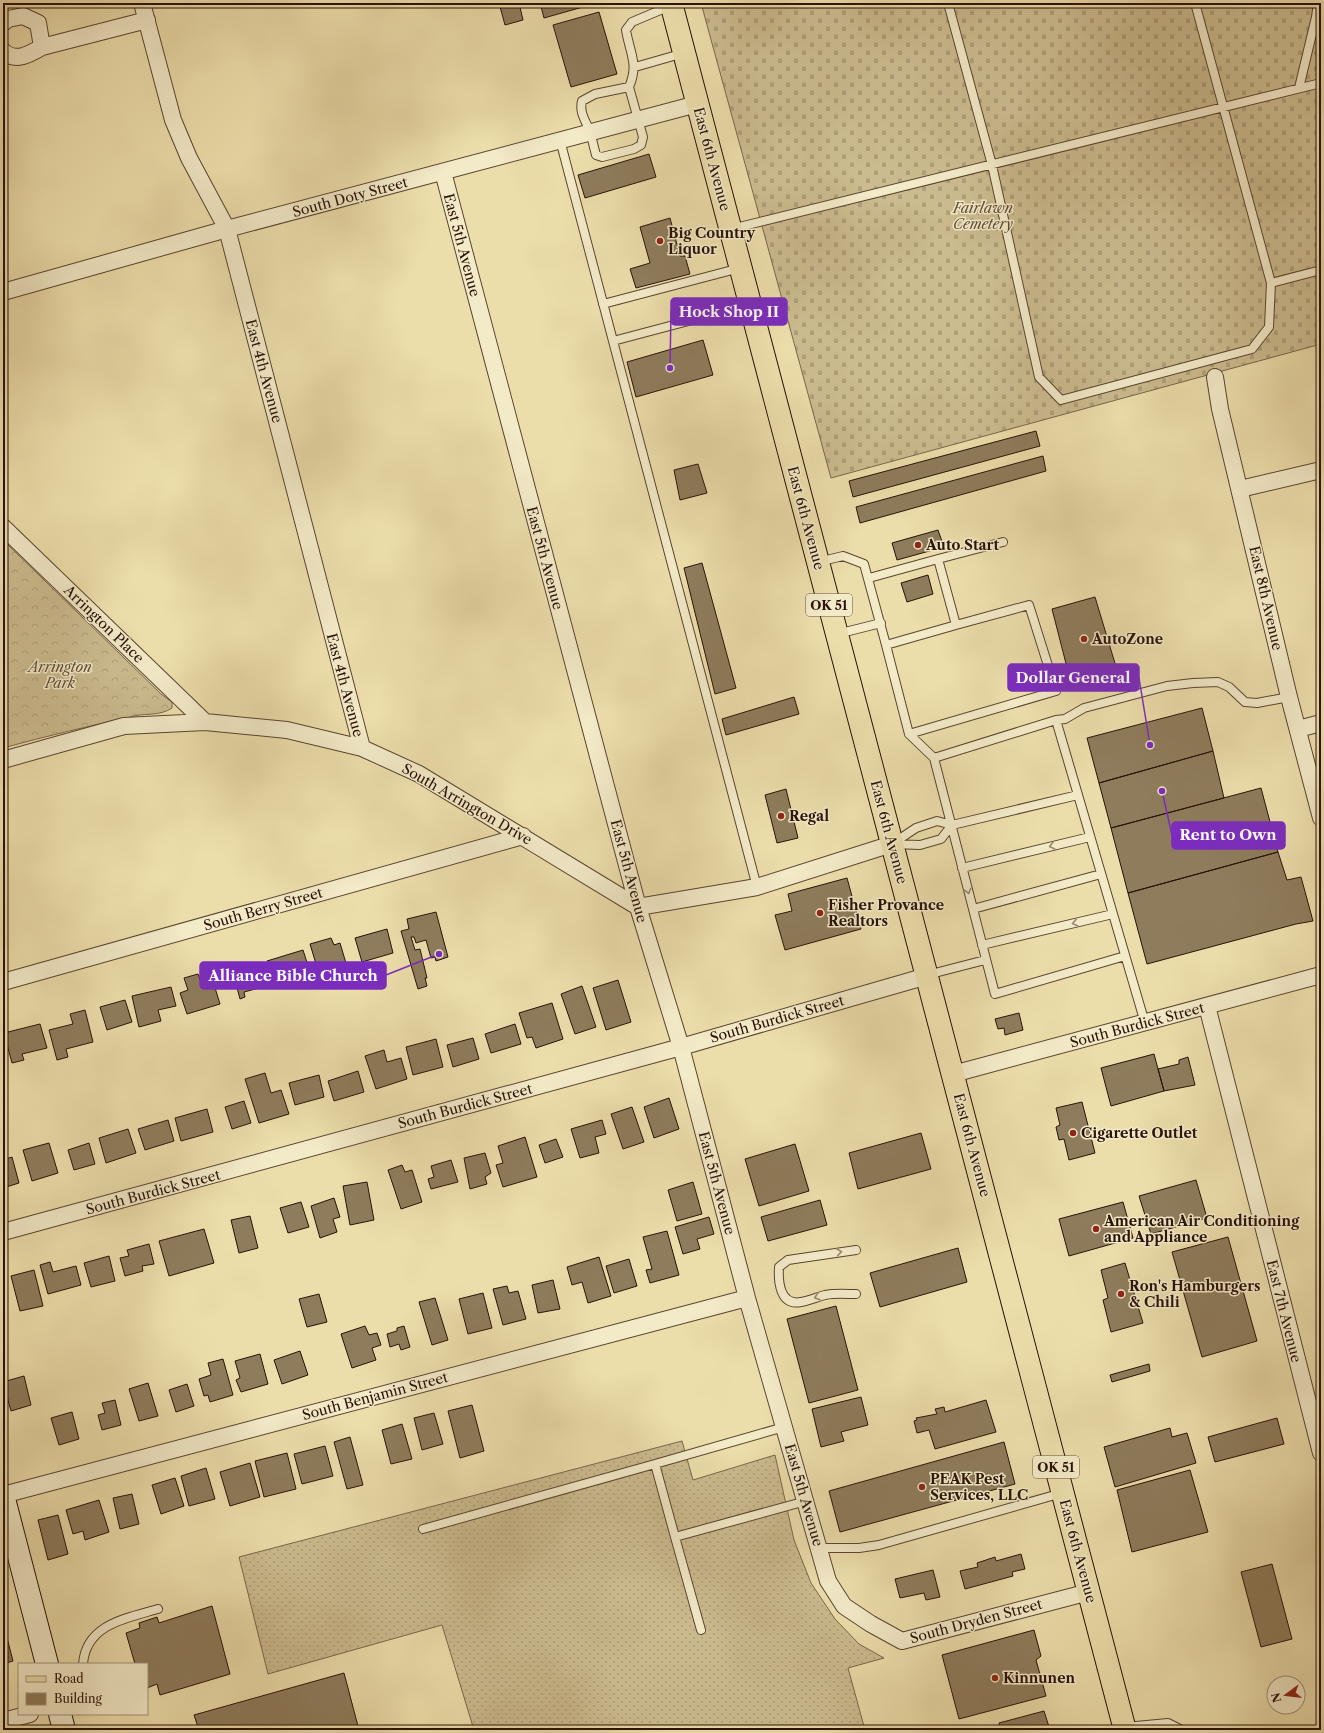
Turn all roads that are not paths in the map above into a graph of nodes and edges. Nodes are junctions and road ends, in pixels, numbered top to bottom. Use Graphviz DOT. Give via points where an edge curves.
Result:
graph roads {
  1 [pos="142,3"];
  2 [pos="948,3"];
  3 [pos="1195,3"];
  4 [pos="1318,3"];
  5 [pos="671,4"];
  6 [pos="147,20"];
  7 [pos="3,23"];
  8 [pos="42,47"];
  9 [pos="3,51"];
  10 [pos="684,53"];
  11 [pos="634,67"];
  12 [pos="1321,83"];
  13 [pos="629,87"];
  14 [pos="1299,88"];
  15 [pos="697,104"];
  16 [pos="1223,108"];
  17 [pos="639,119"];
  18 [pos="590,132"];
  19 [pos="560,140"];
  20 [pos="992,165"];
  21 [pos="443,172"];
  22 [pos="227,229"];
  23 [pos="730,229"];
  24 [pos="740,268"];
  25 [pos="1321,270"];
  26 [pos="1271,283"];
  27 [pos="3,292"];
  28 [pos="603,304"];
  29 [pos="750,305"];
  30 [pos="613,341"];
  31 [pos="1215,377"];
  32 [pos="1321,470"];
  33 [pos="1240,489"];
  34 [pos="3,527"];
  35 [pos="1003,542"];
  36 [pos="938,559"];
  37 [pos="818,562"];
  38 [pos="869,578"];
  39 [pos="881,623"];
  40 [pos="956,625"];
  41 [pos="837,634"];
  42 [pos="886,645"];
  43 [pos="1290,697"];
  44 [pos="1056,720"];
  45 [pos="205,722"];
  46 [pos="1321,723"];
  47 [pos="1298,729"];
  48 [pos="909,734"];
  49 [pos="362,748"];
  50 [pos="934,758"];
  51 [pos="3,760"];
  52 [pos="1078,794"];
  53 [pos="1321,818"];
  54 [pos="952,826"];
  55 [pos="523,836"];
  56 [pos="1090,837"];
  57 [pos="892,844"];
  58 [pos="962,868"];
  59 [pos="1101,874"];
  60 [pos="757,887"];
  61 [pos="638,907"];
  62 [pos="973,909"];
  63 [pos="1113,914"];
  64 [pos="982,945"];
  65 [pos="1125,956"];
  66 [pos="986,960"];
  67 [pos="1321,974"];
  68 [pos="927,976"];
  69 [pos="3,982"];
  70 [pos="1207,1006"];
  71 [pos="1145,1023"];
  72 [pos="681,1047"];
  73 [pos="953,1074"];
  74 [pos="3,1232"];
  75 [pos="856,1250"];
  76 [pos="856,1294"];
  77 [pos="747,1298"];
  78 [pos="784,1427"];
  79 [pos="1321,1453"];
  80 [pos="655,1464"];
  81 [pos="1063,1493"];
  82 [pos="3,1495"];
  83 [pos="806,1501"];
  84 [pos="424,1529"];
  85 [pos="675,1537"];
  86 [pos="819,1548"];
  87 [pos="824,1567"];
  88 [pos="1089,1592"];
  89 [pos="158,1609"];
  90 [pos="701,1630"];
  91 [pos="47,1663"];
  92 [pos="83,1663"];
  93 [pos="26,1715"];
  94 [pos="60,1715"];
  95 [pos="3,1721"];
  96 [pos="1124,1729"];
  97 [pos="64,1730"];
  98 [pos="1182,1730"];
  1 -- 6 [label="street, East 4th Avenue"];
  2 -- 20 [label="lane"];
  3 -- 16 [label="lane"];
  4 -- 14 [label="lane"];
  5 -- 10 [label="main road, East 6th Avenue / OK 51"];
  5 -- 11 [label="lane" via="632,22 626,30"];
  6 -- 8 [label="street"];
  6 -- 22 [label="street, East 4th Avenue" via="173,120 189,158"];
  7 -- 8 [label="street" via="8,19 23,16 38,23"];
  8 -- 9 [label="street" via="24,57"];
  10 -- 11 [label="lane"];
  10 -- 15 [label="main road, East 6th Avenue / OK 51"];
  11 -- 13 [label="lane"];
  12 -- 14 [label="lane"];
  13 -- 17 [label="lane"];
  13 -- 18 [label="lane" via="595,94 582,101 580,107"];
  14 -- 16 [label="lane"];
  15 -- 17 [label="street, South Doty Street"];
  15 -- 23 [label="main road, East 6th Avenue / OK 51"];
  16 -- 20 [label="lane"];
  16 -- 26 [label="lane"];
  17 -- 18 [label="street, South Doty Street"];
  17 -- 18 [label="lane" via="643,137 641,145 608,156 596,155"];
  18 -- 19 [label="street, South Doty Street"];
  19 -- 21 [label="street, South Doty Street"];
  19 -- 28 [label="lane"];
  20 -- 23 [label="lane"];
  20 -- 26 [label="lane" via="1039,377 1060,400 1252,348 1269,327"];
  21 -- 22 [label="street, South Doty Street"];
  21 -- 61 [label="street, East 5th Avenue"];
  22 -- 27 [label="street, South Doty Street"];
  22 -- 49 [label="street, East 4th Avenue"];
  23 -- 24 [label="main road, East 6th Avenue / OK 51"];
  24 -- 28 [label="lane"];
  24 -- 29 [label="main road, East 6th Avenue / OK 51"];
  25 -- 26 [label="lane"];
  28 -- 30 [label="lane"];
  29 -- 30 [label="lane"];
  29 -- 37 [label="main road, East 6th Avenue / OK 51"];
  30 -- 60 [label="lane"];
  31 -- 33 [label="street, East 8th Avenue" via="1220,409"];
  32 -- 33 [label="street"];
  33 -- 43 [label="street, East 8th Avenue"];
  34 -- 45 [label="street, Arrington Place"];
  35 -- 36 [label="lane"];
  36 -- 38 [label="lane"];
  36 -- 40 [label="lane"];
  37 -- 38 [label="lane" via="843,556 864,564"];
  37 -- 41 [label="main road, East 6th Avenue / OK 51"];
  38 -- 39 [label="lane"];
  39 -- 41 [label="lane"];
  39 -- 42 [label="lane"];
  40 -- 42 [label="lane"];
  40 -- 48 [label="lane" via="1029,605 1056,691"];
  41 -- 57 [label="main road, East 6th Avenue / OK 51"];
  42 -- 48 [label="lane"];
  43 -- 44 [label="lane" via="1257,703 1245,702 1229,687 1218,682 1193,683 1167,686 1084,708"];
  43 -- 47 [label="street, East 8th Avenue"];
  44 -- 50 [label="lane"];
  44 -- 52 [label="lane"];
  45 -- 49 [label="street, South Arrington Drive" via="287,730"];
  45 -- 51 [label="street, South Arrington Drive" via="124,726"];
  46 -- 47 [label="street"];
  47 -- 53 [label="street, East 8th Avenue"];
  48 -- 50 [label="lane"];
  49 -- 55 [label="street, South Arrington Drive" via="419,774"];
  50 -- 54 [label="lane"];
  52 -- 54 [label="lane"];
  52 -- 56 [label="lane"];
  54 -- 57 [label="lane" via="941,838 920,845"];
  54 -- 57 [label="lane" via="937,821 916,828"];
  54 -- 58 [label="lane"];
  55 -- 61 [label="street, South Arrington Drive"];
  55 -- 69 [label="street, South Berry Street"];
  56 -- 58 [label="lane, one-way"];
  56 -- 59 [label="lane"];
  57 -- 60 [label="street"];
  57 -- 68 [label="main road, East 6th Avenue / OK 51"];
  58 -- 62 [label="lane, one-way"];
  59 -- 62 [label="lane"];
  59 -- 63 [label="lane"];
  60 -- 61 [label="street"];
  61 -- 72 [label="street, East 5th Avenue"];
  62 -- 64 [label="lane"];
  63 -- 64 [label="lane, one-way"];
  63 -- 65 [label="lane"];
  64 -- 66 [label="lane"];
  65 -- 66 [label="lane" via="995,994"];
  65 -- 71 [label="lane"];
  66 -- 68 [label="lane"];
  67 -- 70 [label="street, South Burdick Street"];
  68 -- 72 [label="street, South Burdick Street"];
  68 -- 73 [label="main road, East 6th Avenue / OK 51"];
  70 -- 71 [label="street, South Burdick Street"];
  70 -- 79 [label="street, East 7th Avenue"];
  71 -- 73 [label="street, South Burdick Street"];
  72 -- 74 [label="street, South Burdick Street"];
  72 -- 77 [label="street, East 5th Avenue"];
  73 -- 81 [label="main road, East 6th Avenue / OK 51"];
  76 -- 75 [label="lane, one-way" via="826,1295 792,1302 784,1298 778,1279 779,1267 788,1260"];
  77 -- 78 [label="street, East 5th Avenue"];
  77 -- 82 [label="street, South Benjamin Street"];
  78 -- 80 [label="lane"];
  78 -- 83 [label="street, East 5th Avenue"];
  80 -- 84 [label="lane"];
  80 -- 85 [label="lane"];
  81 -- 86 [label="lane" via="879,1545"];
  81 -- 88 [label="main road, East 6th Avenue / OK 51"];
  82 -- 91 [label="street"];
  83 -- 85 [label="lane"];
  83 -- 86 [label="street, East 5th Avenue"];
  85 -- 90 [label="lane"];
  86 -- 87 [label="street, East 5th Avenue"];
  87 -- 88 [label="street, South Dryden Street" via="828,1581 844,1606 902,1641"];
  88 -- 96 [label="main road, East 6th Avenue / OK 51"];
  89 -- 92 [label="lane" via="112,1622 92,1638 84,1653"];
  93 -- 95 [label="street"];
  94 -- 97 [label="street"];
  96 -- 98 [label="lane" via="1168,1723"];
}
